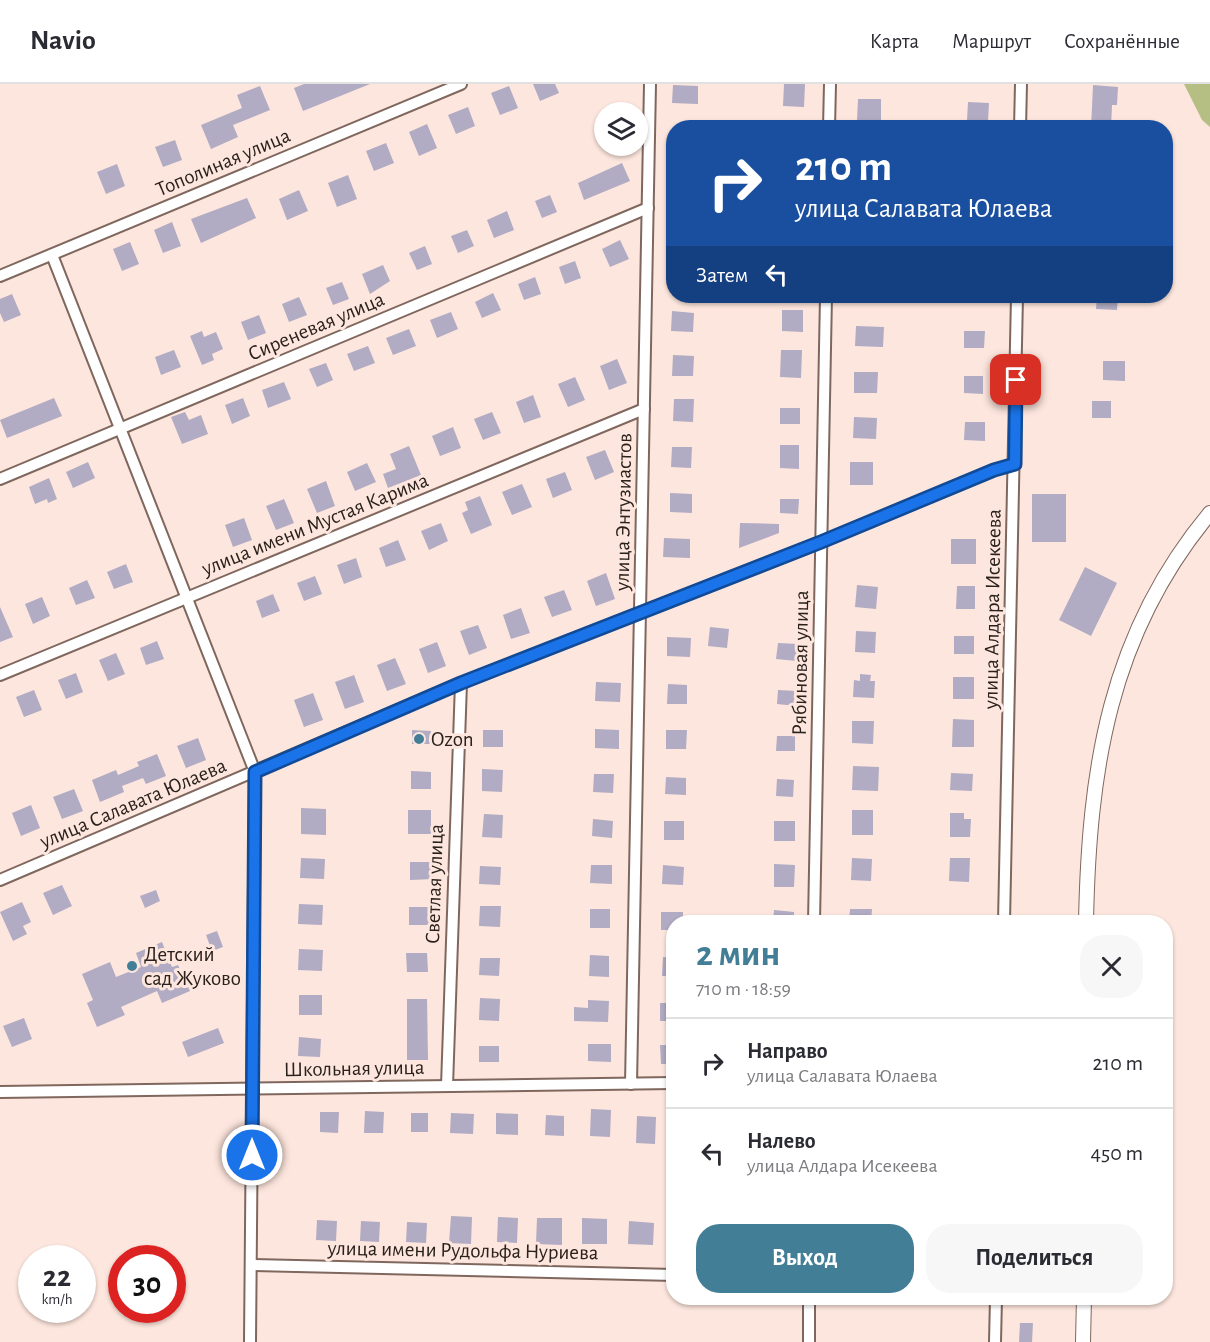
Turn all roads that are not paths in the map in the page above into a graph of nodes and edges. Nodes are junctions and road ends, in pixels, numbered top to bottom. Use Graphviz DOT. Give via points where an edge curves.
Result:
graph roads {
  1 [pos="461,84"];
  2 [pos="650,84"];
  3 [pos="830,84"];
  4 [pos="1021,84"];
  5 [pos="829,120"];
  6 [pos="1020,120"];
  7 [pos="648,208"];
  8 [pos="51,255"];
  9 [pos="0,276"];
  10 [pos="826,303"];
  11 [pos="1017,303"];
  12 [pos="644,409"];
  13 [pos="120,429"];
  14 [pos="1015,464"];
  15 [pos="0,479"];
  16 [pos="1210,513"];
  17 [pos="821,542"];
  18 [pos="186,598"];
  19 [pos="640,613"];
  20 [pos="0,675"];
  21 [pos="461,683"];
  22 [pos="255,772"];
  23 [pos="0,880"];
  24 [pos="814,915"];
  25 [pos="1004,915"];
  26 [pos="1086,915"];
  27 [pos="666,1083"];
  28 [pos="631,1084"];
  29 [pos="447,1086"];
  30 [pos="252,1089"];
  31 [pos="0,1092"];
  32 [pos="251,1265"];
  33 [pos="666,1275"];
  34 [pos="809,1305"];
  35 [pos="996,1305"];
  36 [pos="1084,1305"];
  37 [pos="250,1342"];
  38 [pos="809,1342"];
  39 [pos="995,1342"];
  40 [pos="1083,1342"];
  1 -- 8 [label="street, Тополиная улица"];
  2 -- 7 [label="street, улица Энтузиастов"];
  3 -- 5 [label="street"];
  4 -- 6 [label="street"];
  7 -- 12 [label="street, улица Энтузиастов"];
  7 -- 13 [label="street, Сиреневая улица"];
  8 -- 9 [label="street, Тополиная улица"];
  8 -- 13 [label="street"];
  10 -- 17 [label="street, Рябиновая улица"];
  11 -- 14 [label="street, улица Алдара Исекеева"];
  12 -- 18 [label="street, улица имени Мустая Карима"];
  12 -- 19 [label="street, улица Энтузиастов"];
  13 -- 15 [label="street, Сиреневая улица"];
  13 -- 18 [label="street"];
  14 -- 17 [label="street, улица Салавата Юлаева"];
  14 -- 25 [label="street, улица Алдара Исекеева"];
  16 -- 26 [label="street" via="1155,595 1132,642 1117,686 1097,764"];
  17 -- 19 [label="street, улица Салавата Юлаева"];
  17 -- 24 [label="street, Рябиновая улица"];
  18 -- 20 [label="street, улица имени Мустая Карима"];
  18 -- 22 [label="street"];
  19 -- 21 [label="street, улица Салавата Юлаева"];
  19 -- 28 [label="street, улица Энтузиастов"];
  21 -- 22 [label="street, улица Салавата Юлаева"];
  21 -- 29 [label="street, Светлая улица"];
  22 -- 23 [label="street, улица Салавата Юлаева"];
  22 -- 30 [label="street"];
  27 -- 28 [label="street, Школьная улица"];
  28 -- 29 [label="street, Школьная улица"];
  29 -- 30 [label="street, Школьная улица"];
  30 -- 31 [label="street, Школьная улица"];
  30 -- 32 [label="street"];
  32 -- 33 [label="street, улица имени Рудольфа Нуриева"];
  32 -- 37 [label="street"];
  34 -- 38 [label="street"];
  35 -- 39 [label="street"];
  36 -- 40 [label="street"];
}
